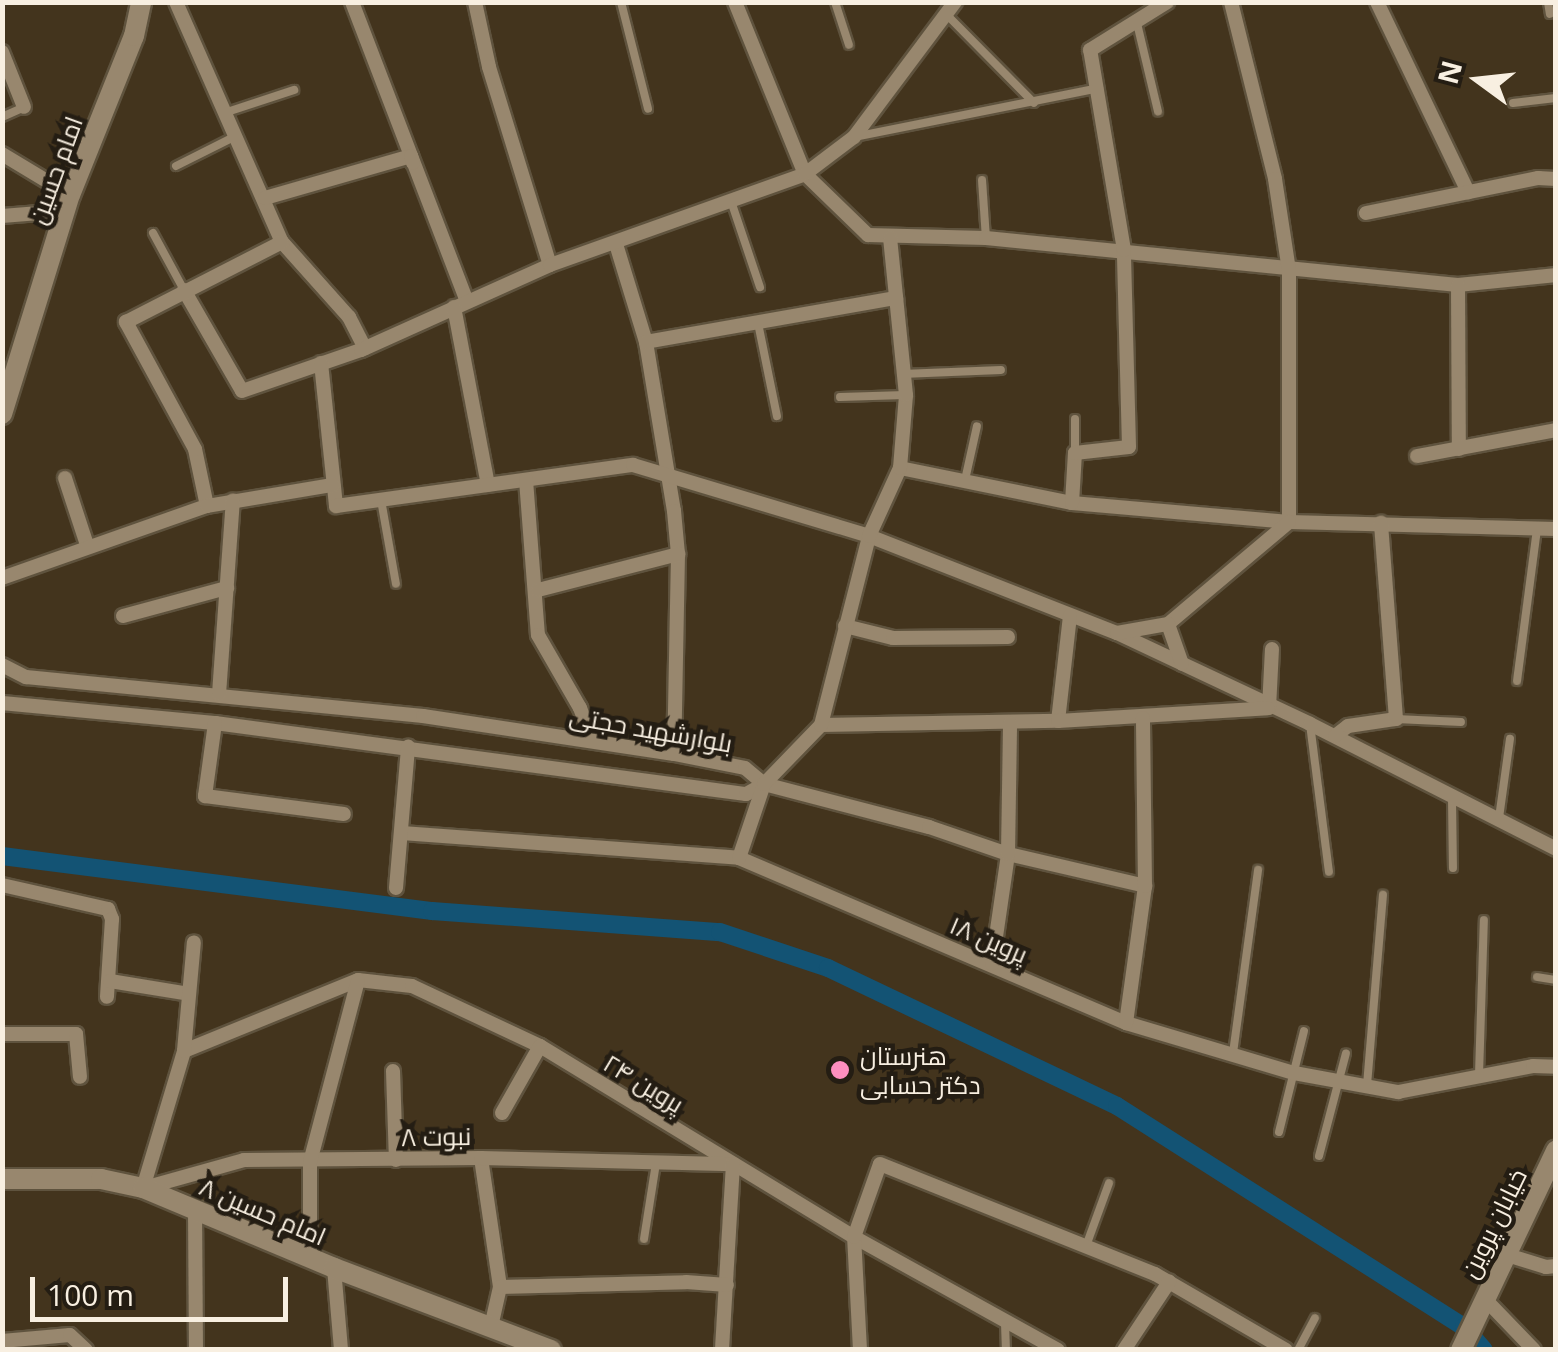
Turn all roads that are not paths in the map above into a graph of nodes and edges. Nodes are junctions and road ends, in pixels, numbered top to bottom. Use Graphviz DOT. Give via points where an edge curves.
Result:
graph roads {
  1 [pos="141,2"];
  2 [pos="152,2"];
  3 [pos="176,2"];
  4 [pos="352,2"];
  5 [pos="475,2"];
  6 [pos="621,2"];
  7 [pos="735,2"];
  8 [pos="835,2"];
  9 [pos="1167,2"];
  10 [pos="1231,2"];
  11 [pos="1377,2"];
  12 [pos="1548,2"];
  13 [pos="950,8"];
  14 [pos="1550,14"];
  15 [pos="1136,19"];
  16 [pos="134,36"];
  17 [pos="849,45"];
  18 [pos="2,52"];
  19 [pos="1099,88"];
  20 [pos="294,90"];
  21 [pos="1556,98"];
  22 [pos="1034,103"];
  23 [pos="1513,104"];
  24 [pos="24,107"];
  25 [pos="648,110"];
  26 [pos="1158,112"];
  27 [pos="224,113"];
  28 [pos="2,117"];
  29 [pos="234,137"];
  30 [pos="854,137"];
  31 [pos="2,154"];
  32 [pos="410,156"];
  33 [pos="176,166"];
  34 [pos="806,174"];
  35 [pos="1556,179"];
  36 [pos="982,180"];
  37 [pos="1468,192"];
  38 [pos="265,198"];
  39 [pos="730,199"];
  40 [pos="67,203"];
  41 [pos="1366,213"];
  42 [pos="2,216"];
  43 [pos="152,233"];
  44 [pos="890,238"];
  45 [pos="986,238"];
  46 [pos="282,242"];
  47 [pos="616,244"];
  48 [pos="1124,250"];
  49 [pos="550,265"];
  50 [pos="1289,271"];
  51 [pos="1556,275"];
  52 [pos="1458,285"];
  53 [pos="760,287"];
  54 [pos="184,290"];
  55 [pos="896,298"];
  56 [pos="460,304"];
  57 [pos="758,322"];
  58 [pos="646,342"];
  59 [pos="365,348"];
  60 [pos="322,364"];
  61 [pos="1001,370"];
  62 [pos="902,374"];
  63 [pos="840,396"];
  64 [pos="906,396"];
  65 [pos="2,414"];
  66 [pos="776,416"];
  67 [pos="1075,419"];
  68 [pos="978,426"];
  69 [pos="1556,430"];
  70 [pos="1459,449"];
  71 [pos="1076,453"];
  72 [pos="1416,456"];
  73 [pos="900,468"];
  74 [pos="666,476"];
  75 [pos="65,478"];
  76 [pos="526,480"];
  77 [pos="965,482"];
  78 [pos="333,485"];
  79 [pos="488,485"];
  80 [pos="233,500"];
  81 [pos="380,500"];
  82 [pos="1072,503"];
  83 [pos="208,506"];
  84 [pos="1290,522"];
  85 [pos="1380,523"];
  86 [pos="1537,529"];
  87 [pos="1556,530"];
  88 [pos="868,536"];
  89 [pos="87,546"];
  90 [pos="678,554"];
  91 [pos="2,578"];
  92 [pos="396,584"];
  93 [pos="227,588"];
  94 [pos="538,590"];
  95 [pos="123,616"];
  96 [pos="1070,616"];
  97 [pos="1168,624"];
  98 [pos="846,626"];
  99 [pos="1117,632"];
  100 [pos="1008,637"];
  101 [pos="1272,648"];
  102 [pos="1182,664"];
  103 [pos="2,665"];
  104 [pos="1517,680"];
  105 [pos="219,694"];
  106 [pos="2,703"];
  107 [pos="1269,708"];
  108 [pos="1143,718"];
  109 [pos="1396,720"];
  110 [pos="1058,721"];
  111 [pos="1010,722"];
  112 [pos="1461,722"];
  113 [pos="215,723"];
  114 [pos="1310,724"];
  115 [pos="821,725"];
  116 [pos="1335,736"];
  117 [pos="1510,738"];
  118 [pos="592,740"];
  119 [pos="408,747"];
  120 [pos="674,754"];
  121 [pos="764,784"];
  122 [pos="1452,799"];
  123 [pos="344,814"];
  124 [pos="1498,821"];
  125 [pos="402,833"];
  126 [pos="1556,849"];
  127 [pos="1008,854"];
  128 [pos="738,858"];
  129 [pos="1452,868"];
  130 [pos="1258,870"];
  131 [pos="1329,872"];
  132 [pos="2,885"];
  133 [pos="1145,886"];
  134 [pos="396,888"];
  135 [pos="1383,896"];
  136 [pos="1484,920"];
  137 [pos="194,942"];
  138 [pos="992,964"];
  139 [pos="1537,977"];
  140 [pos="358,980"];
  141 [pos="1556,980"];
  142 [pos="110,981"];
  143 [pos="189,994"];
  144 [pos="106,997"];
  145 [pos="1126,1022"];
  146 [pos="1304,1031"];
  147 [pos="2,1034"];
  148 [pos="540,1046"];
  149 [pos="184,1051"];
  150 [pos="1346,1052"];
  151 [pos="1233,1054"];
  152 [pos="1556,1067"];
  153 [pos="392,1071"];
  154 [pos="1294,1072"];
  155 [pos="80,1078"];
  156 [pos="1478,1078"];
  157 [pos="1339,1081"];
  158 [pos="1367,1087"];
  159 [pos="502,1113"];
  160 [pos="1279,1132"];
  161 [pos="1556,1151"];
  162 [pos="1319,1156"];
  163 [pos="481,1158"];
  164 [pos="396,1160"];
  165 [pos="310,1162"];
  166 [pos="656,1162"];
  167 [pos="733,1164"];
  168 [pos="2,1180"];
  169 [pos="1110,1182"];
  170 [pos="143,1188"];
  171 [pos="194,1209"];
  172 [pos="854,1237"];
  173 [pos="644,1239"];
  174 [pos="1086,1246"];
  175 [pos="1504,1254"];
  176 [pos="310,1258"];
  177 [pos="1556,1266"];
  178 [pos="334,1268"];
  179 [pos="1168,1282"];
  180 [pos="728,1285"];
  181 [pos="500,1287"];
  182 [pos="1480,1307"];
  183 [pos="1314,1318"];
  184 [pos="1005,1323"];
  185 [pos="491,1326"];
  186 [pos="2,1341"];
  187 [pos="196,1344"];
  188 [pos="1462,1346"];
  189 [pos="86,1350"];
  190 [pos="342,1350"];
  191 [pos="552,1350"];
  192 [pos="722,1350"];
  193 [pos="860,1350"];
  194 [pos="1006,1350"];
  195 [pos="1058,1350"];
  196 [pos="1124,1350"];
  197 [pos="1286,1350"];
  198 [pos="1298,1350"];
  199 [pos="1534,1350"];
  1 -- 16 [label="street, امام حسین"];
  2 -- 16 [label="street"];
  3 -- 27 [label="street"];
  4 -- 32 [label="street"];
  5 -- 49 [label="street"];
  6 -- 25 [label="lane"];
  7 -- 34 [label="street"];
  8 -- 17 [label="lane"];
  9 -- 15 [label="street"];
  10 -- 50 [label="street" via="1276,179"];
  11 -- 37 [label="street"];
  12 -- 14 [label="lane"];
  13 -- 22 [label="lane"];
  13 -- 30 [label="street"];
  15 -- 19 [label="street" via="1090,50"];
  15 -- 26 [label="lane"];
  16 -- 40 [label="street, امام حسین"];
  18 -- 24 [label="street"];
  19 -- 22 [label="lane"];
  19 -- 48 [label="street"];
  20 -- 27 [label="lane"];
  21 -- 23 [label="lane"];
  22 -- 30 [label="lane"];
  24 -- 28 [label="lane"];
  27 -- 29 [label="street"];
  29 -- 33 [label="lane"];
  29 -- 38 [label="street"];
  30 -- 34 [label="street"];
  31 -- 40 [label="street"];
  32 -- 38 [label="street"];
  32 -- 56 [label="street"];
  34 -- 39 [label="street"];
  34 -- 44 [label="street" via="868,236"];
  35 -- 37 [label="street"];
  36 -- 45 [label="lane"];
  37 -- 41 [label="street"];
  38 -- 46 [label="street"];
  39 -- 47 [label="street"];
  39 -- 53 [label="lane"];
  40 -- 42 [label="street"];
  40 -- 65 [label="street, امام حسین"];
  43 -- 54 [label="lane"];
  44 -- 45 [label="street"];
  44 -- 55 [label="street"];
  45 -- 48 [label="street"];
  46 -- 54 [label="street"];
  46 -- 59 [label="street" via="349,317"];
  47 -- 49 [label="street"];
  47 -- 58 [label="street"];
  48 -- 50 [label="street"];
  48 -- 71 [label="street" via="1129,447"];
  49 -- 56 [label="street"];
  50 -- 52 [label="street"];
  50 -- 84 [label="street"];
  51 -- 52 [label="street"];
  52 -- 70 [label="street"];
  54 -- 60 [label="street" via="242,390"];
  54 -- 83 [label="street" via="126,322 195,449"];
  55 -- 57 [label="street"];
  55 -- 62 [label="street"];
  56 -- 59 [label="street"];
  56 -- 79 [label="street"];
  57 -- 58 [label="street"];
  57 -- 66 [label="lane"];
  58 -- 74 [label="street"];
  59 -- 60 [label="street"];
  60 -- 78 [label="street"];
  61 -- 62 [label="lane"];
  62 -- 64 [label="street"];
  63 -- 64 [label="lane"];
  64 -- 73 [label="street"];
  67 -- 71 [label="lane"];
  68 -- 77 [label="lane"];
  69 -- 70 [label="street"];
  70 -- 72 [label="street"];
  71 -- 82 [label="street"];
  73 -- 77 [label="street"];
  73 -- 88 [label="street"];
  74 -- 76 [label="street" via="633,465"];
  74 -- 88 [label="street"];
  74 -- 90 [label="street"];
  75 -- 89 [label="street"];
  76 -- 79 [label="street"];
  76 -- 94 [label="street"];
  77 -- 82 [label="street"];
  78 -- 80 [label="street"];
  78 -- 81 [label="street" via="336,506"];
  79 -- 81 [label="street"];
  80 -- 83 [label="street"];
  80 -- 93 [label="street"];
  81 -- 92 [label="lane"];
  82 -- 84 [label="street"];
  83 -- 89 [label="street"];
  84 -- 85 [label="street"];
  84 -- 97 [label="street"];
  85 -- 86 [label="street"];
  85 -- 109 [label="street"];
  86 -- 87 [label="street"];
  86 -- 104 [label="lane"];
  88 -- 96 [label="street"];
  88 -- 98 [label="street"];
  89 -- 91 [label="street"];
  90 -- 94 [label="street"];
  90 -- 120 [label="street"];
  93 -- 95 [label="street"];
  93 -- 105 [label="street"];
  94 -- 118 [label="street" via="538,635"];
  96 -- 99 [label="street"];
  96 -- 110 [label="street"];
  97 -- 99 [label="street"];
  97 -- 102 [label="street"];
  98 -- 100 [label="street" via="892,638"];
  98 -- 115 [label="street"];
  99 -- 102 [label="street"];
  101 -- 107 [label="street"];
  102 -- 107 [label="street"];
  103 -- 105 [label="street, بلوارشهید حجتی" via="26,677"];
  105 -- 118 [label="street, بلوارشهید حجتی"];
  106 -- 113 [label="street, بلوارشهید حجتی"];
  107 -- 108 [label="street"];
  107 -- 114 [label="street"];
  108 -- 110 [label="street"];
  108 -- 133 [label="street"];
  109 -- 112 [label="lane"];
  109 -- 116 [label="street" via="1348,726"];
  110 -- 111 [label="street"];
  111 -- 115 [label="street"];
  111 -- 127 [label="street"];
  113 -- 119 [label="street, بلوارشهید حجتی"];
  113 -- 123 [label="street" via="205,796"];
  114 -- 116 [label="street"];
  114 -- 131 [label="lane"];
  115 -- 121 [label="street"];
  116 -- 122 [label="street"];
  117 -- 124 [label="lane"];
  118 -- 120 [label="street, بلوارشهید حجتی"];
  119 -- 121 [label="street, بلوارشهید حجتی" via="746,794"];
  119 -- 125 [label="street"];
  120 -- 121 [label="street, بلوارشهید حجتی" via="745,768"];
  121 -- 127 [label="street"];
  121 -- 128 [label="street"];
  122 -- 124 [label="street"];
  122 -- 129 [label="lane"];
  124 -- 126 [label="street"];
  125 -- 128 [label="street, پروین ۱۸"];
  125 -- 134 [label="street"];
  127 -- 133 [label="street"];
  127 -- 138 [label="street"];
  128 -- 138 [label="street, پروین ۱۸"];
  130 -- 151 [label="lane"];
  132 -- 142 [label="street" via="108,909"];
  133 -- 145 [label="street"];
  135 -- 158 [label="lane"];
  136 -- 156 [label="lane"];
  137 -- 143 [label="street"];
  138 -- 145 [label="street, پروین ۱۸"];
  139 -- 141 [label="lane"];
  140 -- 148 [label="street, پروین ۲۴" via="412,986"];
  140 -- 149 [label="street, پروین ۲۴"];
  140 -- 165 [label="street"];
  142 -- 143 [label="street"];
  142 -- 144 [label="street"];
  143 -- 149 [label="street"];
  145 -- 151 [label="street, پروین ۱۸"];
  146 -- 154 [label="lane"];
  147 -- 155 [label="street" via="76,1034"];
  148 -- 159 [label="street"];
  148 -- 167 [label="street, پروین ۲۴"];
  149 -- 170 [label="street"];
  150 -- 157 [label="lane"];
  151 -- 154 [label="street, پروین ۱۸"];
  152 -- 156 [label="street, پروین ۱۸"];
  153 -- 164 [label="street"];
  154 -- 157 [label="street, پروین ۱۸"];
  154 -- 160 [label="lane"];
  156 -- 158 [label="street, پروین ۱۸" via="1398,1092"];
  157 -- 158 [label="street, پروین ۱۸"];
  157 -- 162 [label="lane"];
  161 -- 175 [label="street, خیابان پروین"];
  163 -- 164 [label="street, نبوت ۸"];
  163 -- 166 [label="street, نبوت ۸"];
  163 -- 181 [label="street"];
  164 -- 165 [label="street, نبوت ۸"];
  165 -- 170 [label="street, نبوت ۸" via="244,1160"];
  165 -- 176 [label="street"];
  166 -- 167 [label="street, نبوت ۸"];
  166 -- 173 [label="lane"];
  167 -- 172 [label="street, پروین ۲۴"];
  167 -- 180 [label="street"];
  168 -- 170 [label="street, امام حسین ۸" via="100,1179"];
  169 -- 174 [label="lane"];
  170 -- 171 [label="street, امام حسین ۸"];
  171 -- 176 [label="street, امام حسین ۸"];
  171 -- 187 [label="street"];
  172 -- 174 [label="street" via="880,1164"];
  172 -- 184 [label="street, پروین ۲۴"];
  172 -- 193 [label="street"];
  174 -- 179 [label="street"];
  175 -- 177 [label="street"];
  175 -- 182 [label="street, خیابان پروین"];
  176 -- 178 [label="street, امام حسین ۸"];
  178 -- 185 [label="street, امام حسین ۸"];
  178 -- 190 [label="street"];
  179 -- 196 [label="street"];
  179 -- 197 [label="street"];
  180 -- 181 [label="street"];
  180 -- 192 [label="street"];
  181 -- 185 [label="street"];
  182 -- 188 [label="street, خیابان پروین"];
  182 -- 199 [label="street"];
  183 -- 198 [label="lane"];
  184 -- 194 [label="lane"];
  184 -- 195 [label="street, پروین ۲۴"];
  185 -- 191 [label="street, امام حسین ۸"];
  186 -- 189 [label="street" via="70,1336"];
}
